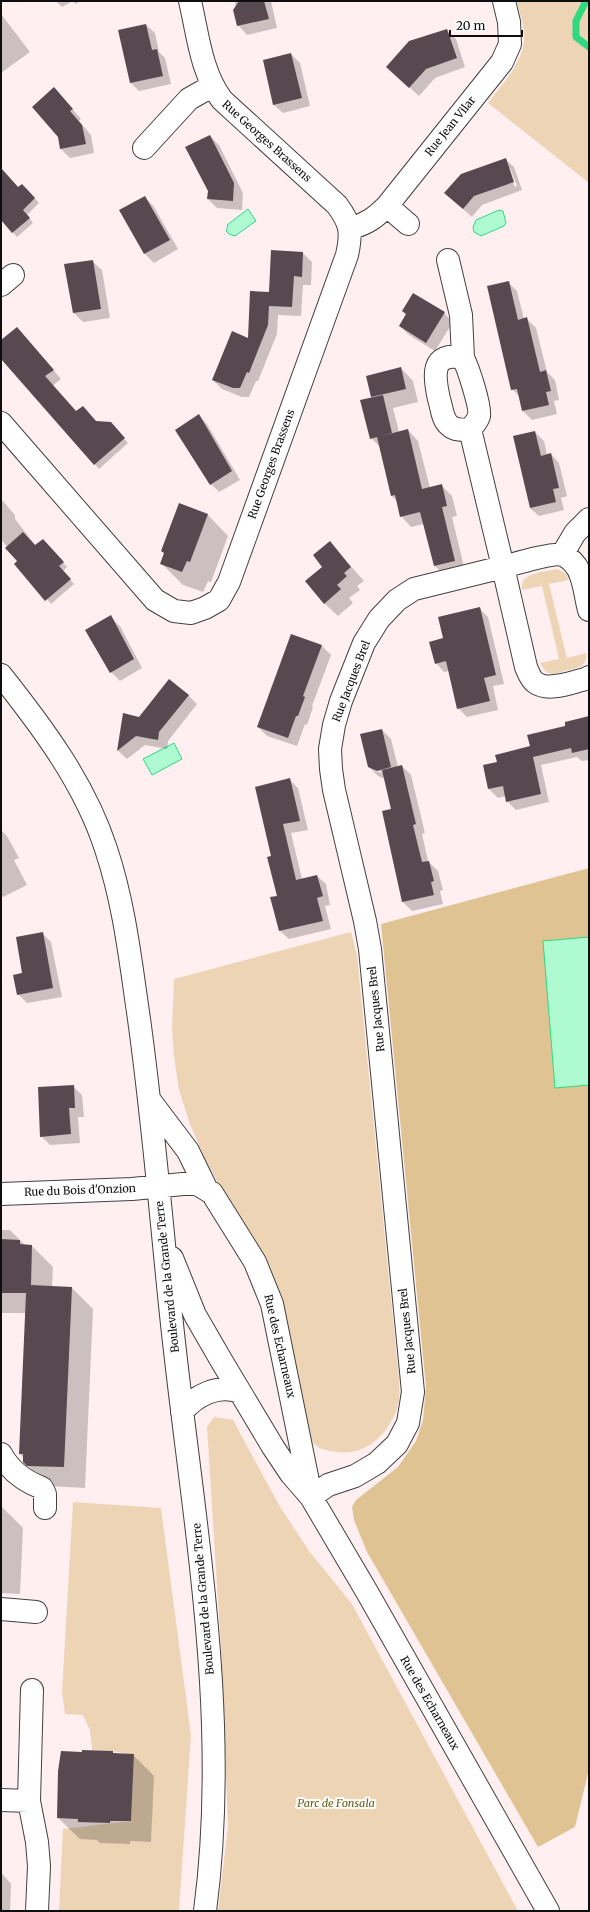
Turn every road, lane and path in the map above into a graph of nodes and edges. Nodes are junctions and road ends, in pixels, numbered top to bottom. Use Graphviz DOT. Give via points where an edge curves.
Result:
graph roads {
  1 [pos="190,1"];
  2 [pos="504,1"];
  3 [pos="212,86"];
  4 [pos="144,148"];
  5 [pos="387,206"];
  6 [pos="408,224"];
  7 [pos="351,228"];
  8 [pos="448,260"];
  9 [pos="463,358"];
  10 [pos="1,423"];
  11 [pos="470,429"];
  12 [pos="589,519"];
  13 [pos="562,554"];
  14 [pos="502,567"];
  15 [pos="589,610"];
  16 [pos="1,675"];
  17 [pos="589,677"];
  18 [pos="151,1102"];
  19 [pos="158,1186"];
  20 [pos="206,1188"];
  21 [pos="1,1194"];
  22 [pos="163,1236"];
  23 [pos="240,1392"];
  24 [pos="182,1412"];
  25 [pos="1,1454"];
  26 [pos="311,1497"];
  27 [pos="44,1508"];
  28 [pos="1,1609"];
  29 [pos="36,1612"];
  30 [pos="32,1690"];
  31 [pos="1,1800"];
  32 [pos="29,1801"];
  33 [pos="37,1911"];
  34 [pos="205,1911"];
  35 [pos="548,1911"];
  1 -- 3 [label="street, Rue Georges Brassens"];
  2 -- 5 [label="street, Rue Jean Vilar" via="509,22 510,44 502,62"];
  3 -- 4 [label="street" via="189,99"];
  3 -- 7 [label="street, Rue Georges Brassens" via="222,100 337,204"];
  5 -- 6 [label="street"];
  5 -- 7 [label="street, Rue Jean Vilar" via="364,225"];
  7 -- 10 [label="street, Rue Georges Brassens" via="347,255 229,582 219,600 205,608 190,613 174,610 155,600"];
  8 -- 9 [label="street" via="461,315"];
  9 -- 11 [label="street" via="479,415"];
  9 -- 11 [label="street" via="448,357 440,361 435,376 444,419 458,430"];
  11 -- 14 [label="street"];
  12 -- 13 [label="street" via="575,533"];
  13 -- 14 [label="street, Rue Jacques Brel"];
  13 -- 15 [label="street" via="571,559 579,571"];
  14 -- 17 [label="street" via="530,676 536,683 546,686 557,686"];
  14 -- 26 [label="street, Rue Jacques Brel" via="414,589 397,600 378,618 364,643 334,725 330,749 331,769 370,949 413,1392 408,1423 397,1444 376,1463 355,1476 328,1485"];
  16 -- 18 [label="street, Boulevard de la Grande Terre" via="54,744 73,776 105,845 124,915"];
  18 -- 19 [label="street, Boulevard de la Grande Terre"];
  18 -- 20 [label="street, Rue des Echarneaux" via="188,1151"];
  19 -- 20 [label="street" via="197,1184"];
  19 -- 21 [label="street, Rue du Bois d'Onzion"];
  19 -- 22 [label="street, Boulevard de la Grande Terre"];
  20 -- 26 [label="street, Rue des Echarneaux" via="212,1193 255,1262 272,1304"];
  22 -- 23 [label="street, Rue des Echarneaux" via="196,1315"];
  22 -- 24 [label="street, Boulevard de la Grande Terre"];
  23 -- 24 [label="street" via="230,1389 219,1390 200,1396 189,1403"];
  23 -- 26 [label="street, Rue des Echarneaux" via="291,1474"];
  24 -- 34 [label="street, Boulevard de la Grande Terre" via="206,1609 214,1739 213,1824"];
  25 -- 27 [label="street" via="17,1475 42,1488 45,1494"];
  26 -- 35 [label="street, Rue des Echarneaux"];
  28 -- 29 [label="street"];
  30 -- 32 [label="street"];
  31 -- 32 [label="street"];
  32 -- 33 [label="street" via="39,1866"];
}
